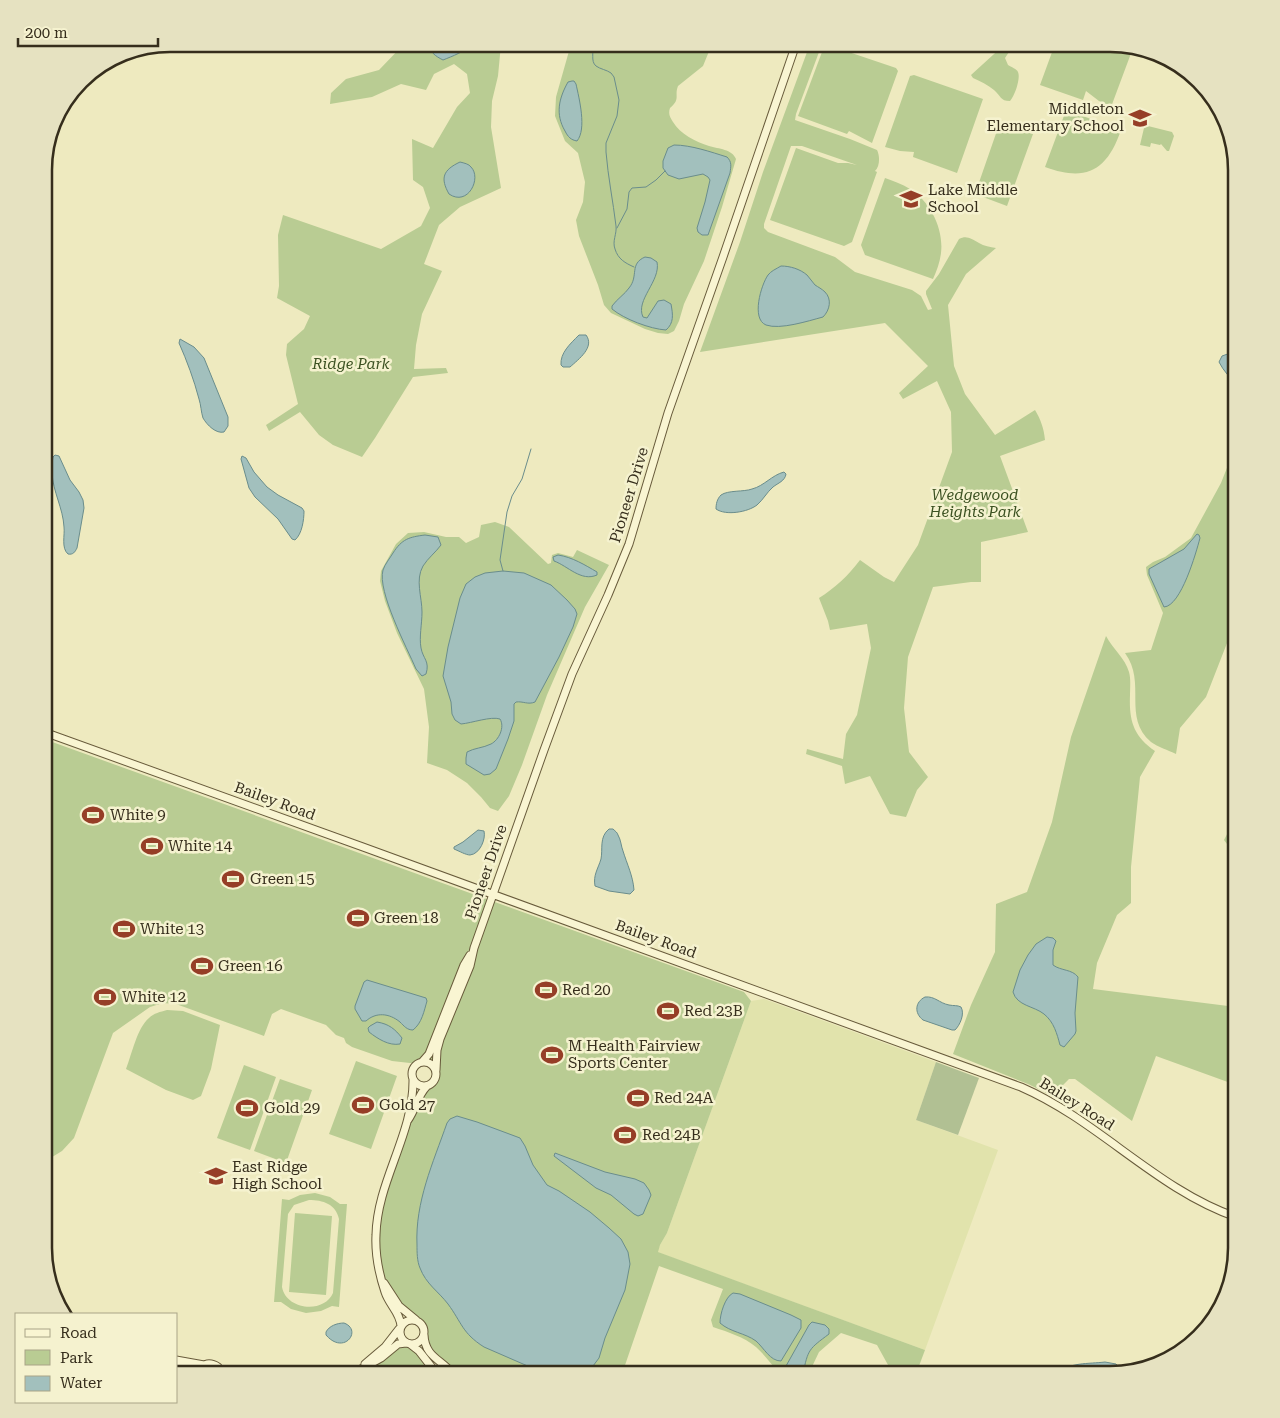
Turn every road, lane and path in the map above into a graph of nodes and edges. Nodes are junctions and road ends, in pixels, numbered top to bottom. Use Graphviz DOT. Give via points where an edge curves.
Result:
graph roads {
  1 [pos="793,53"];
  2 [pos="52,735"];
  3 [pos="493,894"];
  4 [pos="474,948"];
  5 [pos="422,1062"];
  6 [pos="436,1070"];
  7 [pos="413,1079"];
  8 [pos="427,1086"];
  9 [pos="408,1120"];
  10 [pos="1228,1214"];
  11 [pos="382,1281"];
  12 [pos="416,1320"];
  13 [pos="400,1328"];
  14 [pos="424,1335"];
  15 [pos="408,1343"];
  16 [pos="178,1360"];
  17 [pos="204,1365"];
  18 [pos="216,1366"];
  19 [pos="364,1366"];
  20 [pos="366,1366"];
  21 [pos="432,1366"];
  22 [pos="445,1366"];
  1 -- 3 [label="street, Pioneer Drive" via="668,413 629,544 572,674"];
  2 -- 3 [label="street, Bailey Road"];
  3 -- 4 [label="street, Pioneer Drive"];
  3 -- 10 [label="street, Bailey Road" via="1021,1086 1074,1115 1177,1188"];
  4 -- 5 [label="street, Pioneer Drive" via="464,964 429,1054"];
  4 -- 6 [label="street, Pioneer Drive" via="470,966 440,1038"];
  5 -- 6 [label="street" via="429,1063"];
  5 -- 7 [label="street" via="413,1069"];
  6 -- 8 [label="street" via="435,1080"];
  7 -- 8 [label="street" via="419,1085"];
  7 -- 9 [label="street"];
  8 -- 9 [label="street"];
  9 -- 11 [label="street" via="378,1214 376,1236"];
  11 -- 12 [label="street" via="399,1306"];
  11 -- 13 [label="street" via="385,1293 399,1315"];
  12 -- 13 [label="street" via="408,1320"];
  12 -- 14 [label="street"];
  13 -- 15 [label="street" via="401,1338"];
  13 -- 19 [label="street"];
  14 -- 15 [label="street" via="417,1343"];
  14 -- 22 [label="street" via="427,1349"];
  15 -- 20 [label="street" via="398,1344"];
  15 -- 21 [label="street" via="418,1349"];
  16 -- 17 [label="street"];
  17 -- 18 [label="street" via="211,1363"];
}
